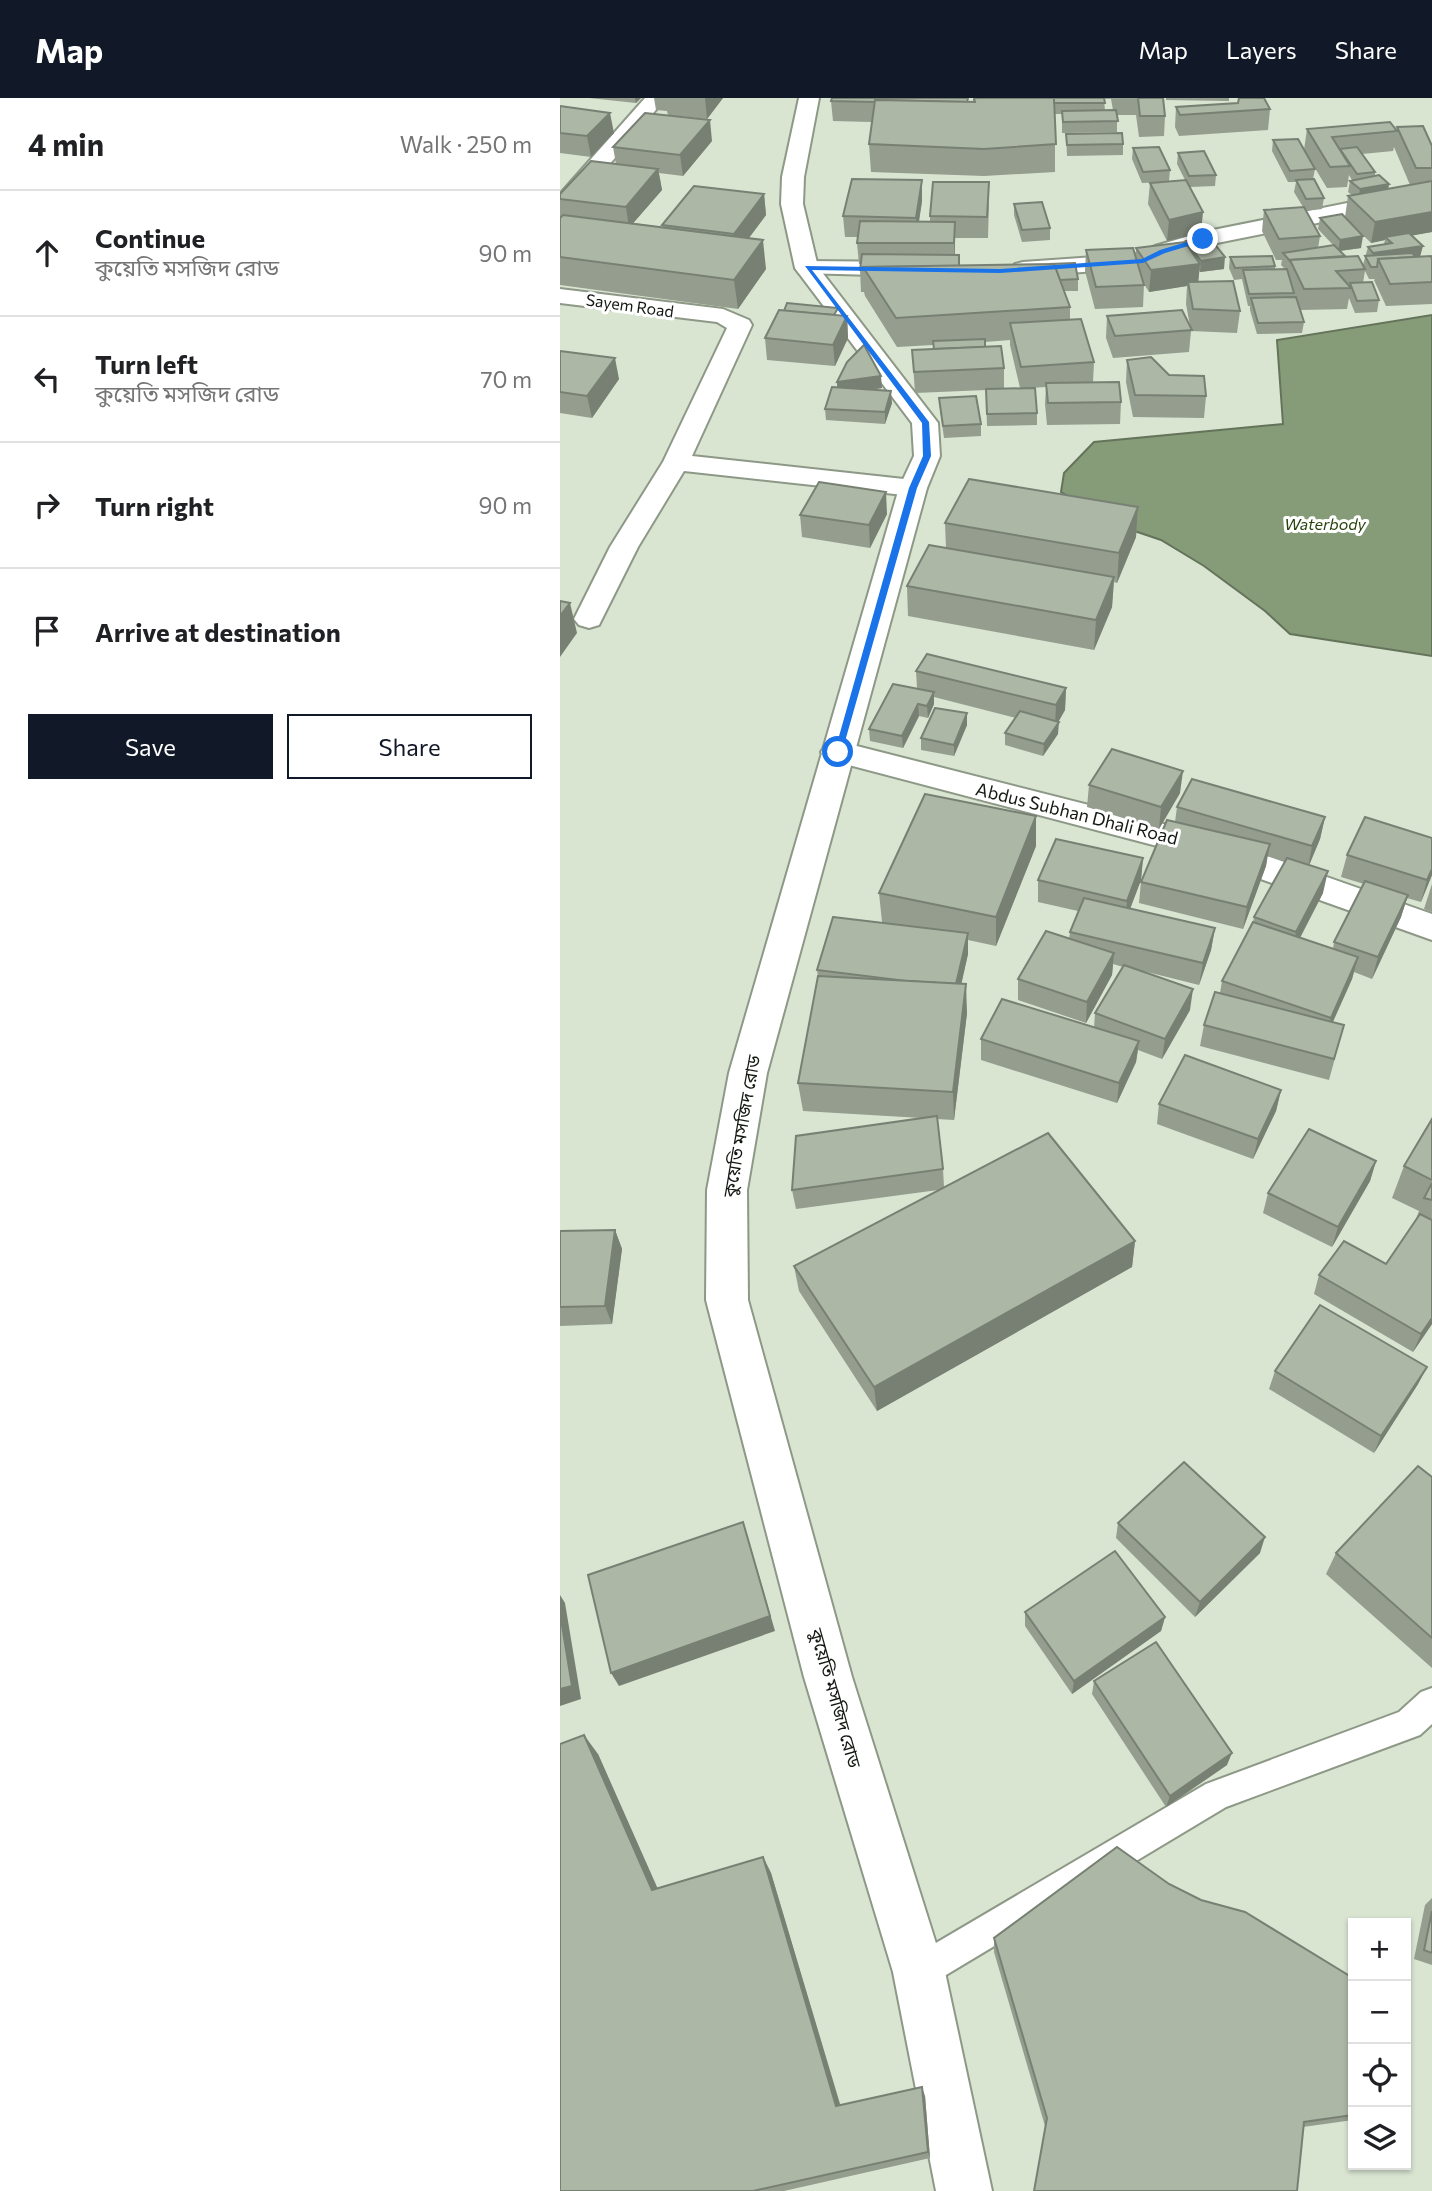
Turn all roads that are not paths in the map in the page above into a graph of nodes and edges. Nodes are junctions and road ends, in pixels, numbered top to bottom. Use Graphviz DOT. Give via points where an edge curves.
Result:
graph roads {
  1 [pos="656,98"];
  2 [pos="809,98"];
  3 [pos="1432,193"];
  4 [pos="560,208"];
  5 [pos="807,268"];
  6 [pos="931,270"];
  7 [pos="1000,271"];
  8 [pos="560,296"];
  9 [pos="676,462"];
  10 [pos="913,488"];
  11 [pos="589,619"];
  12 [pos="838,752"];
  13 [pos="1432,928"];
  14 [pos="1432,1703"];
  15 [pos="919,1972"];
  16 [pos="964,2191"];
  1 -- 4 [label="street"];
  2 -- 5 [label="street, কুয়েতি মসজিদ রোড" via="792,204"];
  3 -- 7 [label="street" via="1203,239 1143,261"];
  5 -- 6 [label="street"];
  5 -- 10 [label="street, কুয়েতি মসজিদ রোড" via="925,422 927,456"];
  8 -- 9 [label="street, Sayem Road" via="723,316 740,326"];
  9 -- 10 [label="street"];
  9 -- 11 [label="street" via="624,547"];
  10 -- 12 [label="street, কুয়েতি মসজিদ রোড"];
  12 -- 13 [label="street, Abdus Subhan Dhali Road" via="1207,847"];
  12 -- 15 [label="street, কুয়েতি মসজিদ রোড" via="748,1073 727,1190 727,1300 828,1677"];
  14 -- 15 [label="lane" via="1409,1724 1217,1795"];
  15 -- 16 [label="street, কুয়েতি মসজিদ রোড"];
}
